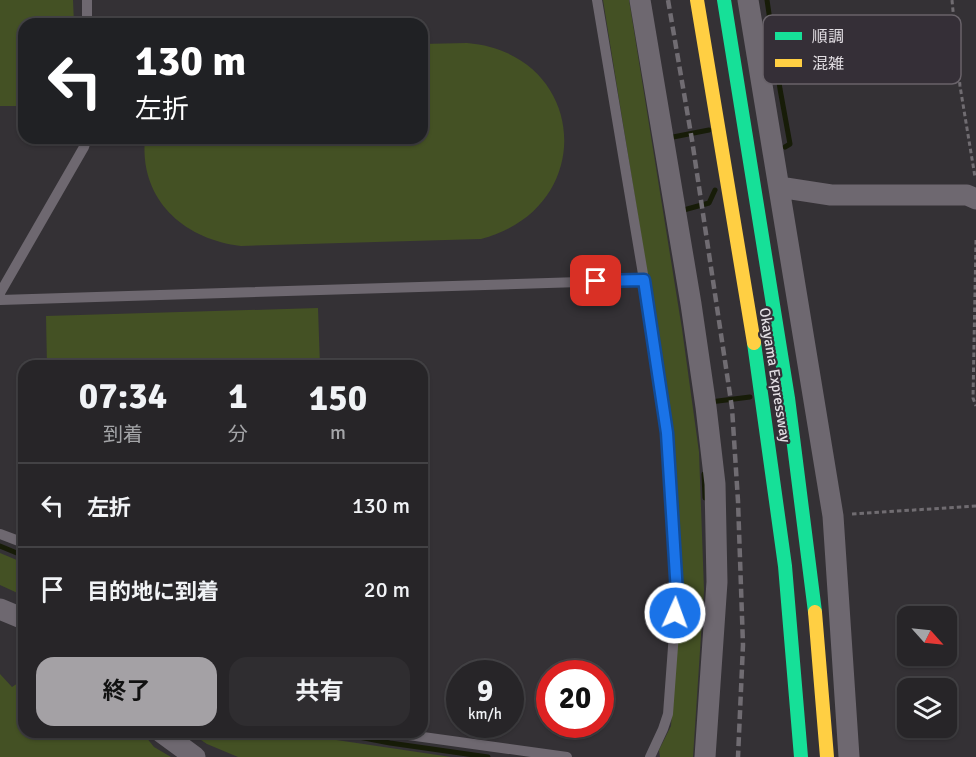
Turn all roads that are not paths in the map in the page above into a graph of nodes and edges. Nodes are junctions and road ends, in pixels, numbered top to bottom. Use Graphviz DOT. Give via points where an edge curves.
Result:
graph roads {
  1 [pos="87,0"];
  2 [pos="597,0"];
  3 [pos="640,0"];
  4 [pos="697,0"];
  5 [pos="724,0"];
  6 [pos="748,0"];
  7 [pos="87,18"];
  8 [pos="85,144"];
  9 [pos="779,187"];
  10 [pos="976,190"];
  11 [pos="644,280"];
  12 [pos="0,293"];
  13 [pos="0,300"];
  14 [pos="0,534"];
  15 [pos="18,541"];
  16 [pos="0,609"];
  17 [pos="18,616"];
  18 [pos="169,738"];
  19 [pos="428,738"];
  20 [pos="195,757"];
  21 [pos="567,757"];
  22 [pos="650,757"];
  23 [pos="705,757"];
  24 [pos="801,757"];
  25 [pos="827,757"];
  26 [pos="849,757"];
  1 -- 7 [label="lane"];
  2 -- 11 [label="lane"];
  3 -- 23 [label="street" via="706,403 714,484 717,582"];
  4 -- 24 [label="highway, Okayama Expressway" via="771,462 789,609"];
  5 -- 25 [label="highway, Okayama Expressway" via="797,459 815,607"];
  6 -- 9 [label="street"];
  8 -- 12 [label="lane"];
  9 -- 10 [label="street" via="831,195 967,195"];
  9 -- 26 [label="street" via="833,516"];
  11 -- 13 [label="lane"];
  11 -- 22 [label="lane" via="667,433 677,593 668,714"];
  14 -- 15 [label="lane"];
  16 -- 17 [label="street"];
  18 -- 20 [label="street"];
  19 -- 21 [label="lane"];
}
